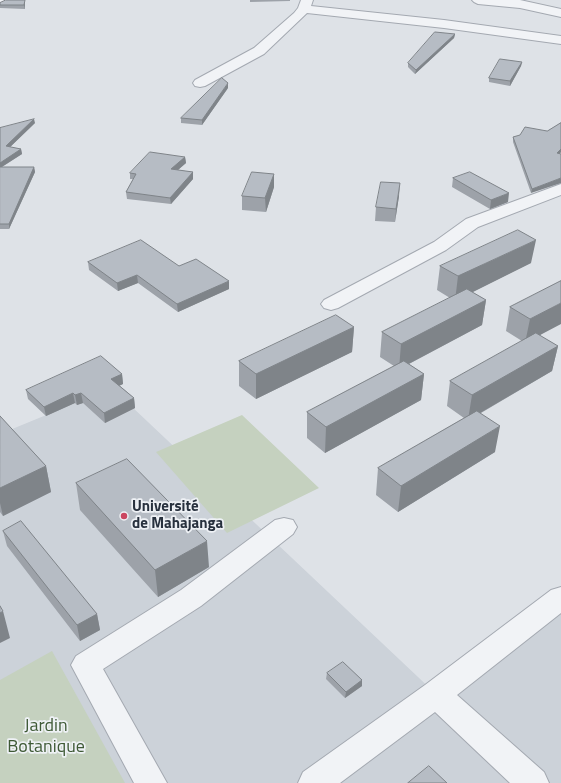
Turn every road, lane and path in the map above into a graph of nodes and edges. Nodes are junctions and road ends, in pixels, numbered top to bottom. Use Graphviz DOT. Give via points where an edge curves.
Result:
graph roads {
  1 [pos="3,0"];
  2 [pos="478,0"];
  3 [pos="0,2"];
  4 [pos="305,4"];
  5 [pos="561,13"];
  6 [pos="561,40"];
  7 [pos="200,83"];
  8 [pos="561,190"];
  9 [pos="331,304"];
  10 [pos="284,527"];
  11 [pos="561,598"];
  12 [pos="436,694"];
  13 [pos="151,783"];
  14 [pos="314,783"];
  15 [pos="533,783"];
  1 -- 3 [label="street"];
  2 -- 5 [label="street" via="520,4"];
  4 -- 6 [label="street"];
  4 -- 7 [label="street" via="259,51"];
  8 -- 9 [label="street" via="472,223 440,246"];
  10 -- 13 [label="street" via="191,598 86,666"];
  11 -- 12 [label="street"];
  12 -- 14 [label="street"];
  12 -- 15 [label="street"];
}
